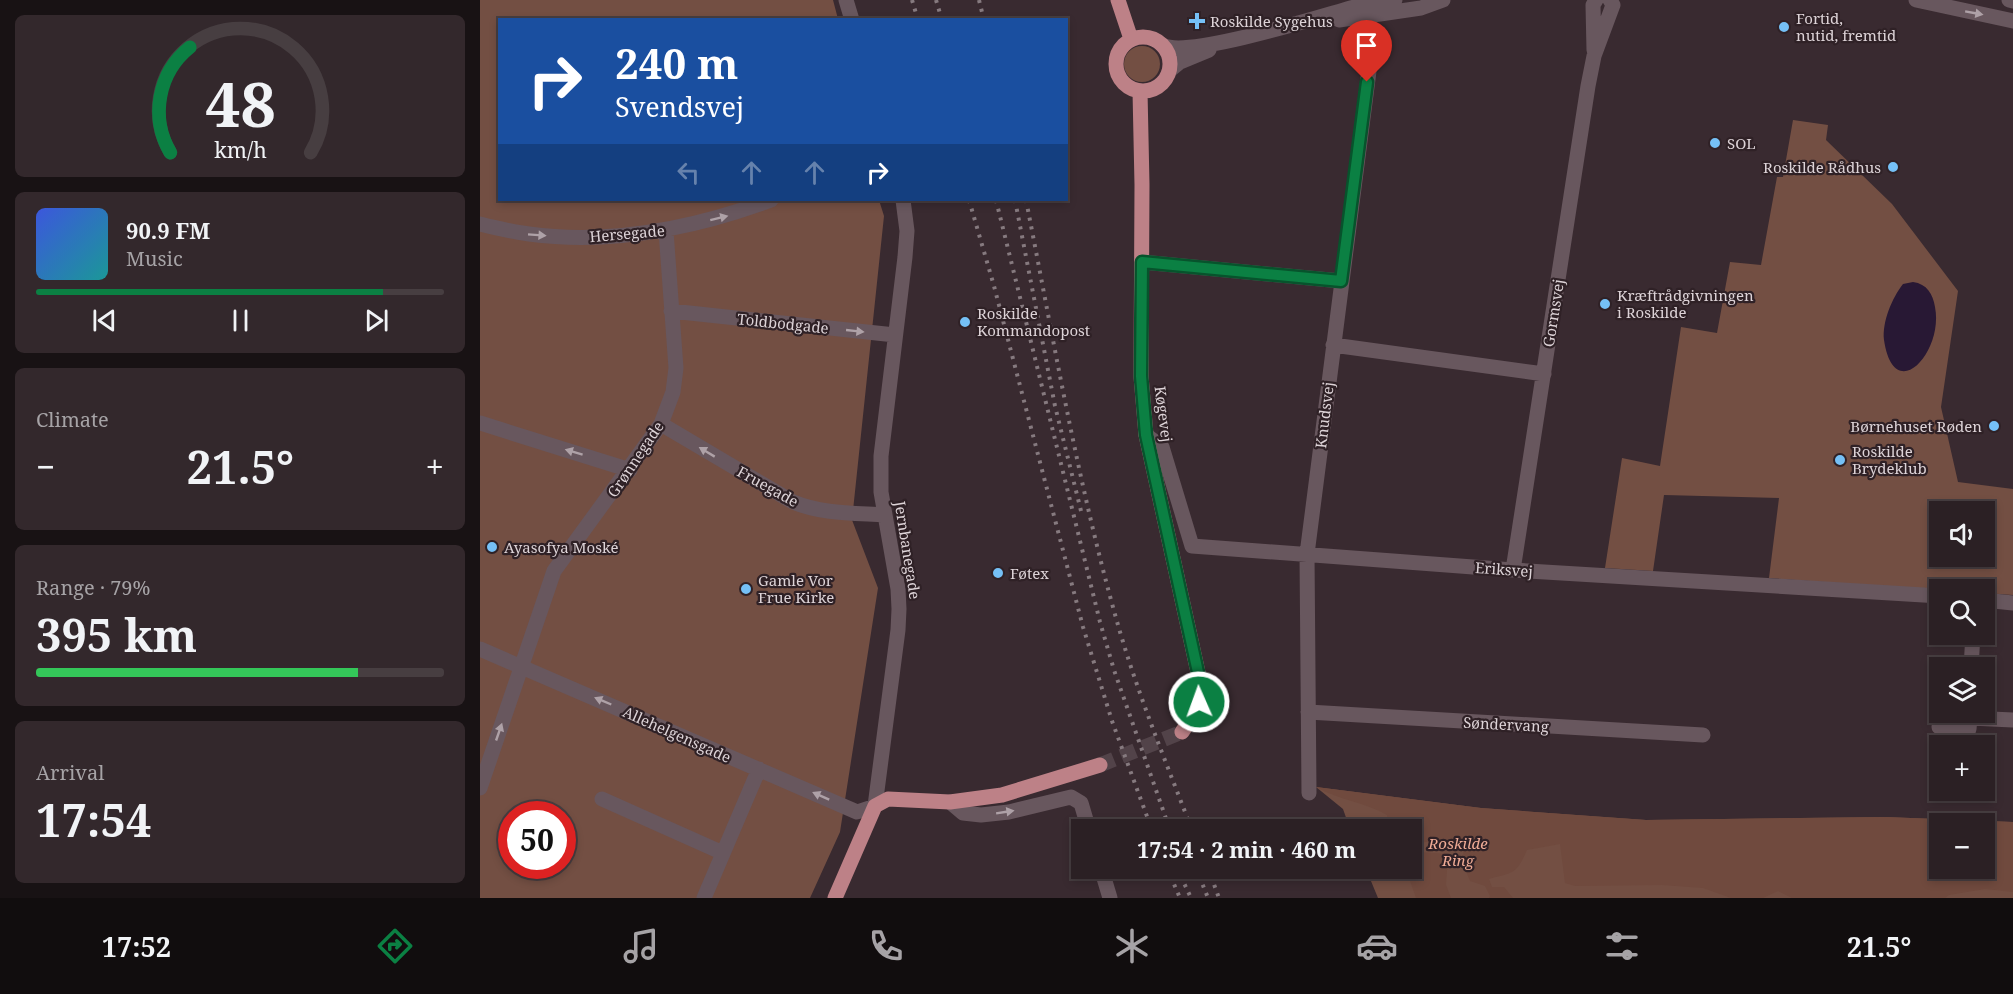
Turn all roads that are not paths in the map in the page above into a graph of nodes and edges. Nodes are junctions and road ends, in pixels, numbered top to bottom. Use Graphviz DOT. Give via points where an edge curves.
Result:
graph roads {
  1 [pos="846,0"];
  2 [pos="1118,0"];
  3 [pos="1443,0"];
  4 [pos="1596,0"];
  5 [pos="1610,0"];
  6 [pos="1925,1"];
  7 [pos="1400,4"];
  8 [pos="851,18"];
  9 [pos="2013,21"];
  10 [pos="1131,39"];
  11 [pos="1231,40"];
  12 [pos="1373,40"];
  13 [pos="1162,45"];
  14 [pos="1594,56"];
  15 [pos="1169,71"];
  16 [pos="1140,91"];
  17 [pos="768,201"];
  18 [pos="903,201"];
  19 [pos="480,224"];
  20 [pos="666,231"];
  21 [pos="1142,262"];
  22 [pos="1341,281"];
  23 [pos="671,311"];
  24 [pos="896,335"];
  25 [pos="1333,345"];
  26 [pos="1544,374"];
  27 [pos="480,423"];
  28 [pos="661,424"];
  29 [pos="1146,435"];
  30 [pos="630,470"];
  31 [pos="885,514"];
  32 [pos="1307,554"];
  33 [pos="1513,570"];
  34 [pos="1929,595"];
  35 [pos="1995,601"];
  36 [pos="2013,603"];
  37 [pos="480,649"];
  38 [pos="521,667"];
  39 [pos="1308,712"];
  40 [pos="1995,718"];
  41 [pos="2013,720"];
  42 [pos="1969,723"];
  43 [pos="1939,727"];
  44 [pos="1182,732"];
  45 [pos="1703,735"];
  46 [pos="1100,765"];
  47 [pos="759,769"];
  48 [pos="480,788"];
  49 [pos="1309,792"];
  50 [pos="602,799"];
  51 [pos="950,802"];
  52 [pos="875,806"];
  53 [pos="1086,819"];
  54 [pos="723,853"];
  55 [pos="1104,879"];
  56 [pos="704,898"];
  57 [pos="835,898"];
  58 [pos="1110,898"];
  1 -- 8 [label="street"];
  2 -- 10 [label="main road"];
  3 -- 7 [label="street" via="1421,8"];
  4 -- 14 [label="street, Gormsvej"];
  5 -- 14 [label="street, Gormsvej" via="1613,5"];
  6 -- 9 [label="street, one-way"];
  7 -- 11 [label="street"];
  10 -- 13 [label="main road" via="1145,37"];
  10 -- 16 [label="main road" via="1118,53 1116,68 1122,82"];
  11 -- 13 [label="street" via="1177,48"];
  11 -- 15 [label="street" via="1180,62"];
  12 -- 22 [label="street, Knudsvej"];
  13 -- 15 [label="main road" via="1170,60"];
  14 -- 26 [label="street, Gormsvej"];
  15 -- 16 [label="main road" via="1158,87"];
  16 -- 21 [label="main road, Køgevej"];
  20 -- 17 [label="street, Hersegade, one-way"];
  18 -- 24 [label="street, Jernbanegade" via="907,231"];
  19 -- 20 [label="street, Hersegade, one-way" via="527,234 573,237"];
  20 -- 23 [label="street, Grønnegade"];
  21 -- 22 [label="street"];
  21 -- 29 [label="main road, Køgevej" via="1141,376"];
  22 -- 25 [label="street, Knudsvej"];
  23 -- 24 [label="street, Toldbodgade, one-way"];
  23 -- 28 [label="street, Grønnegade" via="675,381"];
  24 -- 31 [label="street, Jernbanegade" via="880,456"];
  25 -- 26 [label="street"];
  25 -- 32 [label="street, Knudsvej"];
  26 -- 33 [label="street, Gormsvej"];
  30 -- 27 [label="street, one-way"];
  28 -- 30 [label="street, Grønnegade"];
  31 -- 28 [label="street, Fruegade, one-way" via="819,511 799,505"];
  29 -- 32 [label="street, Eriksvej" via="1162,447 1192,546"];
  29 -- 44 [label="main road, Køgevej" via="1201,686 1199,702"];
  30 -- 38 [label="street, Grønnegade" via="554,571"];
  31 -- 52 [label="street, Jernbanegade" via="898,589 898,630"];
  32 -- 33 [label="street, Eriksvej"];
  32 -- 39 [label="street, Knudsvej"];
  33 -- 34 [label="street, Eriksvej"];
  35 -- 36 [label="street"];
  37 -- 38 [label="street, Allehelgensgade"];
  47 -- 38 [label="street, Allehelgensgade, one-way"];
  48 -- 38 [label="street, Grønnegade, one-way"];
  39 -- 45 [label="street, Søndervang"];
  39 -- 49 [label="street, Knudsvej"];
  40 -- 41 [label="street"];
  42 -- 43 [label="street" via="1969,729"];
  46 -- 51 [label="main road" via="1002,795"];
  52 -- 47 [label="street, Allehelgensgade, one-way" via="856,812"];
  47 -- 54 [label="street"];
  50 -- 54 [label="street"];
  51 -- 52 [label="main road" via="888,799"];
  51 -- 53 [label="street, one-way" via="963,813 981,815 1071,797 1081,803"];
  52 -- 57 [label="main road, Jernbanegade"];
  54 -- 56 [label="street"];
  55 -- 58 [label="street"];
}
